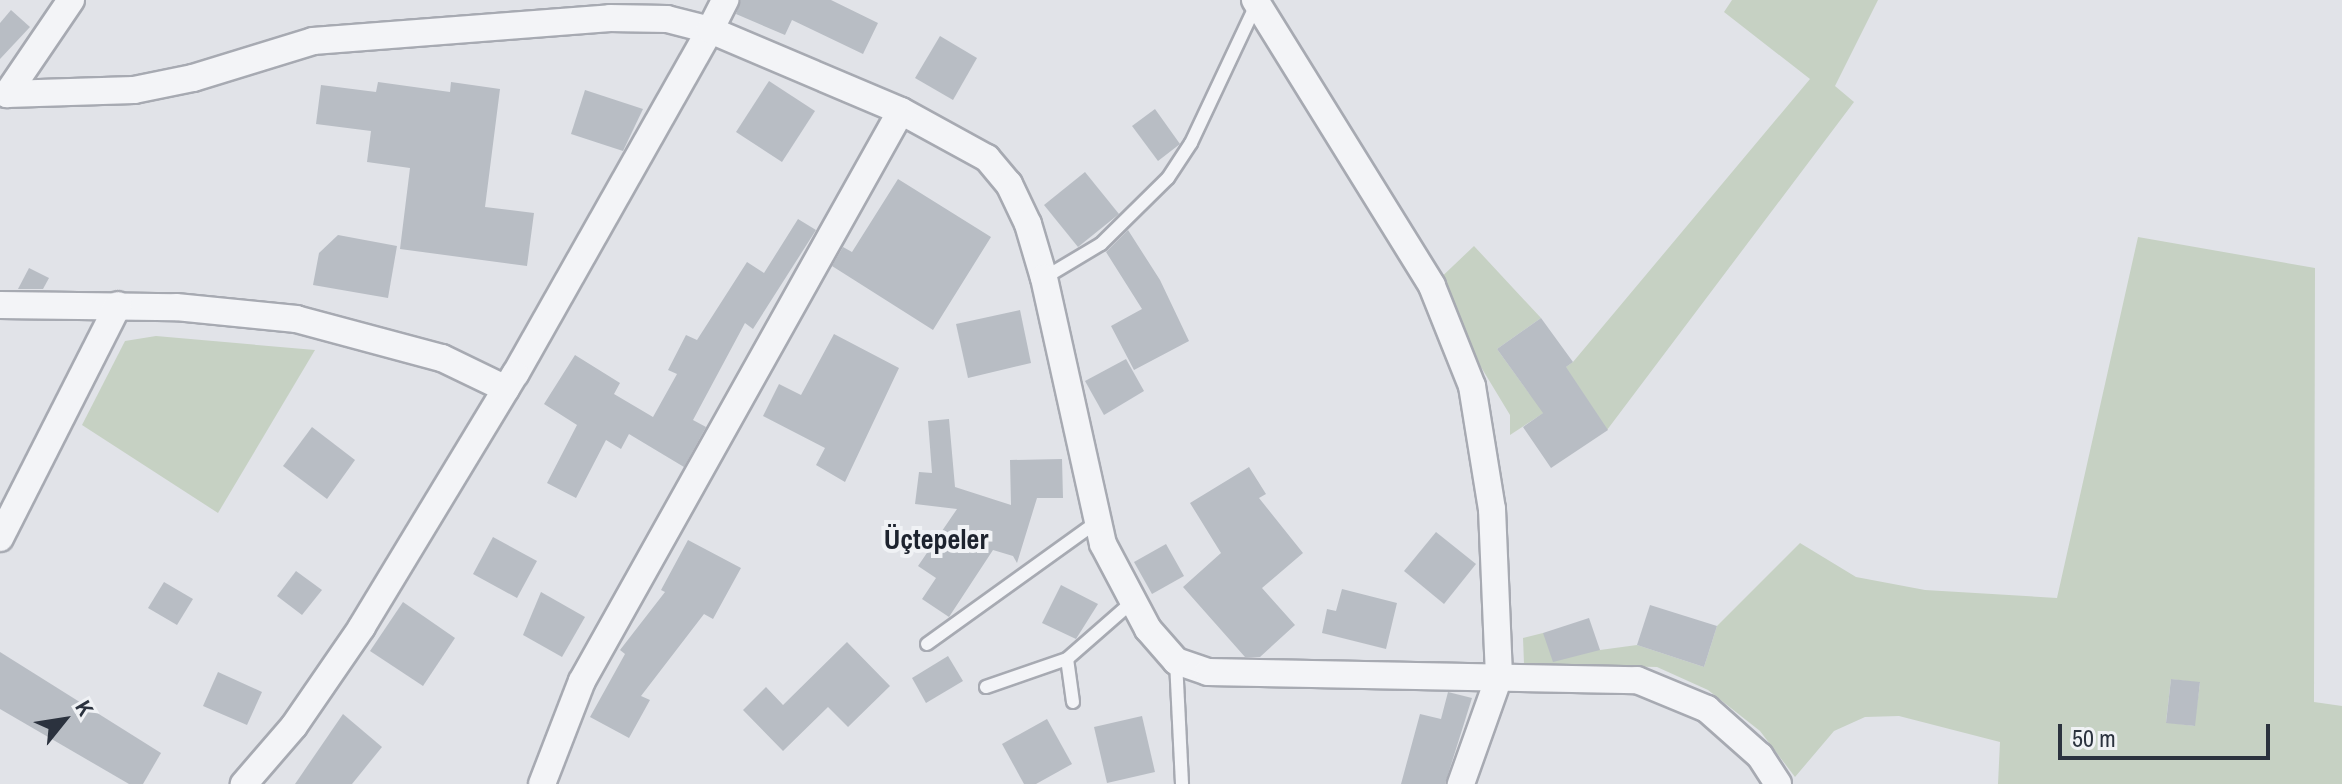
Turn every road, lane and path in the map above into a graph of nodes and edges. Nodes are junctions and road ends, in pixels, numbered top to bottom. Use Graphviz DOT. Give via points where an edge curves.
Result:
graph roads {
  1 [pos="71,0"];
  2 [pos="725,0"];
  3 [pos="1256,2"];
  4 [pos="710,30"];
  5 [pos="3,98"];
  6 [pos="901,111"];
  7 [pos="1044,278"];
  8 [pos="0,305"];
  9 [pos="118,305"];
  10 [pos="506,389"];
  11 [pos="1098,521"];
  12 [pos="0,538"];
  13 [pos="1131,603"];
  14 [pos="927,644"];
  15 [pos="1067,659"];
  16 [pos="1176,661"];
  17 [pos="1499,677"];
  18 [pos="986,687"];
  19 [pos="1073,702"];
  20 [pos="244,784"];
  21 [pos="542,784"];
  22 [pos="1182,784"];
  23 [pos="1461,784"];
  24 [pos="1778,784"];
  1 -- 5 [label="street"];
  2 -- 4 [label="street"];
  3 -- 7 [label="lane" via="1191,143 1168,178 1101,244"];
  3 -- 17 [label="street" via="1454,330 1484,439"];
  4 -- 5 [label="street" via="667,19 610,18 313,41 193,78 134,90"];
  4 -- 6 [label="street"];
  4 -- 10 [label="street"];
  6 -- 7 [label="street" via="994,167 1028,224"];
  6 -- 21 [label="street" via="582,681"];
  7 -- 11 [label="street"];
  8 -- 9 [label="street"];
  9 -- 10 [label="street" via="296,319 442,358"];
  9 -- 12 [label="street"];
  10 -- 20 [label="street" via="362,627 294,726"];
  11 -- 13 [label="street"];
  11 -- 14 [label="lane"];
  13 -- 15 [label="lane"];
  13 -- 16 [label="street"];
  15 -- 18 [label="lane"];
  15 -- 19 [label="lane"];
  16 -- 17 [label="street" via="1208,672"];
  16 -- 22 [label="lane"];
  17 -- 23 [label="street"];
  17 -- 24 [label="street" via="1637,680 1674,692 1734,729"];
}
